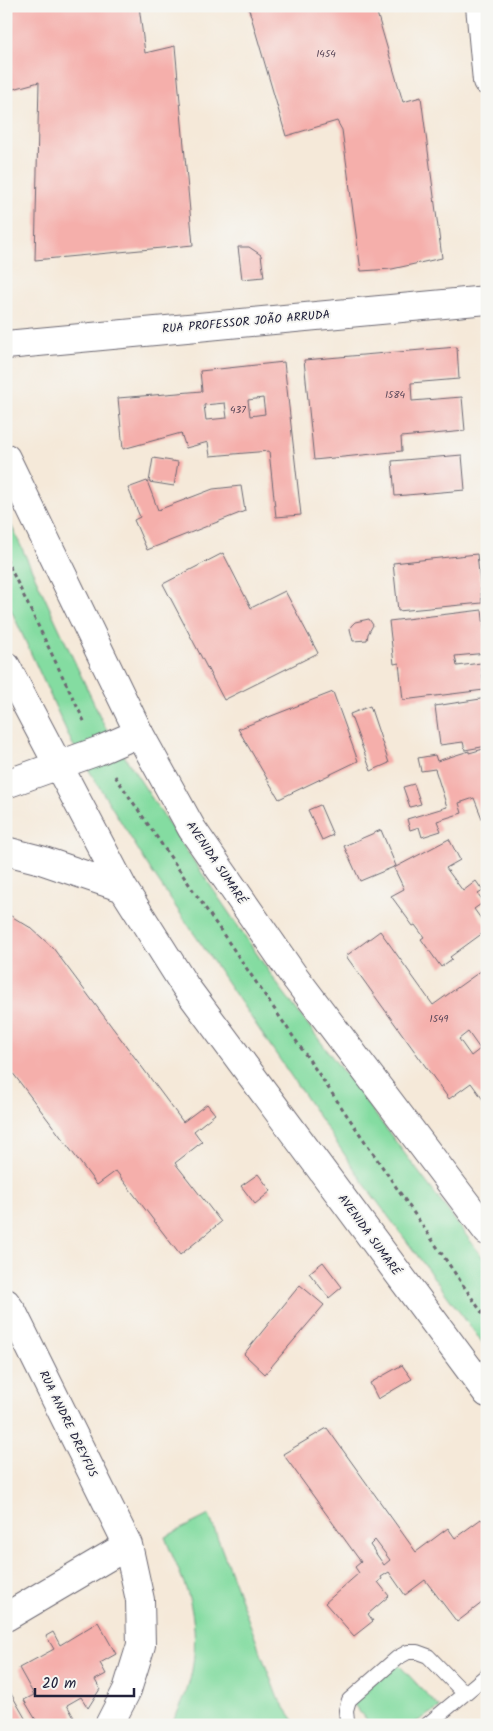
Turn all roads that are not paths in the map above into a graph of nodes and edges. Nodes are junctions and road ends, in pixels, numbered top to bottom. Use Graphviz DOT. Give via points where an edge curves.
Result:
graph roads {
  1 [pos="480,6"];
  2 [pos="487,81"];
  3 [pos="487,300"];
  4 [pos="6,345"];
  5 [pos="6,458"];
  6 [pos="6,666"];
  7 [pos="139,733"];
  8 [pos="59,765"];
  9 [pos="6,784"];
  10 [pos="6,851"];
  11 [pos="123,888"];
  12 [pos="487,1231"];
  13 [pos="6,1303"];
  14 [pos="487,1393"];
  15 [pos="128,1545"];
  16 [pos="6,1617"];
  17 [pos="487,1674"];
  18 [pos="464,1693"];
  19 [pos="109,1725"];
  20 [pos="350,1725"];
  21 [pos="427,1725"];
  1 -- 2 [label="main road"];
  3 -- 4 [label="main road, RUA PROFESSOR JOÃO ARRUDA"];
  5 -- 7 [label="main road, AVENIDA SUMARÉ"];
  6 -- 8 [label="main road, AVENIDA SUMARÉ"];
  7 -- 8 [label="main road"];
  7 -- 12 [label="main road, AVENIDA SUMARÉ" via="192,829 234,891 294,976"];
  8 -- 9 [label="main road"];
  8 -- 11 [label="main road, AVENIDA SUMARÉ"];
  10 -- 11 [label="main road"];
  11 -- 14 [label="main road, AVENIDA SUMARÉ" via="185,986"];
  13 -- 15 [label="main road, RUA ANDRE DREYFUS"];
  15 -- 16 [label="main road"];
  15 -- 19 [label="main road, RUA ANDRE DREYFUS" via="140,1600 140,1645 127,1690"];
  17 -- 18 [label="lane"];
  18 -- 20 [label="lane" via="428,1656 408,1652 349,1700 346,1721"];
  18 -- 21 [label="lane"];
}
